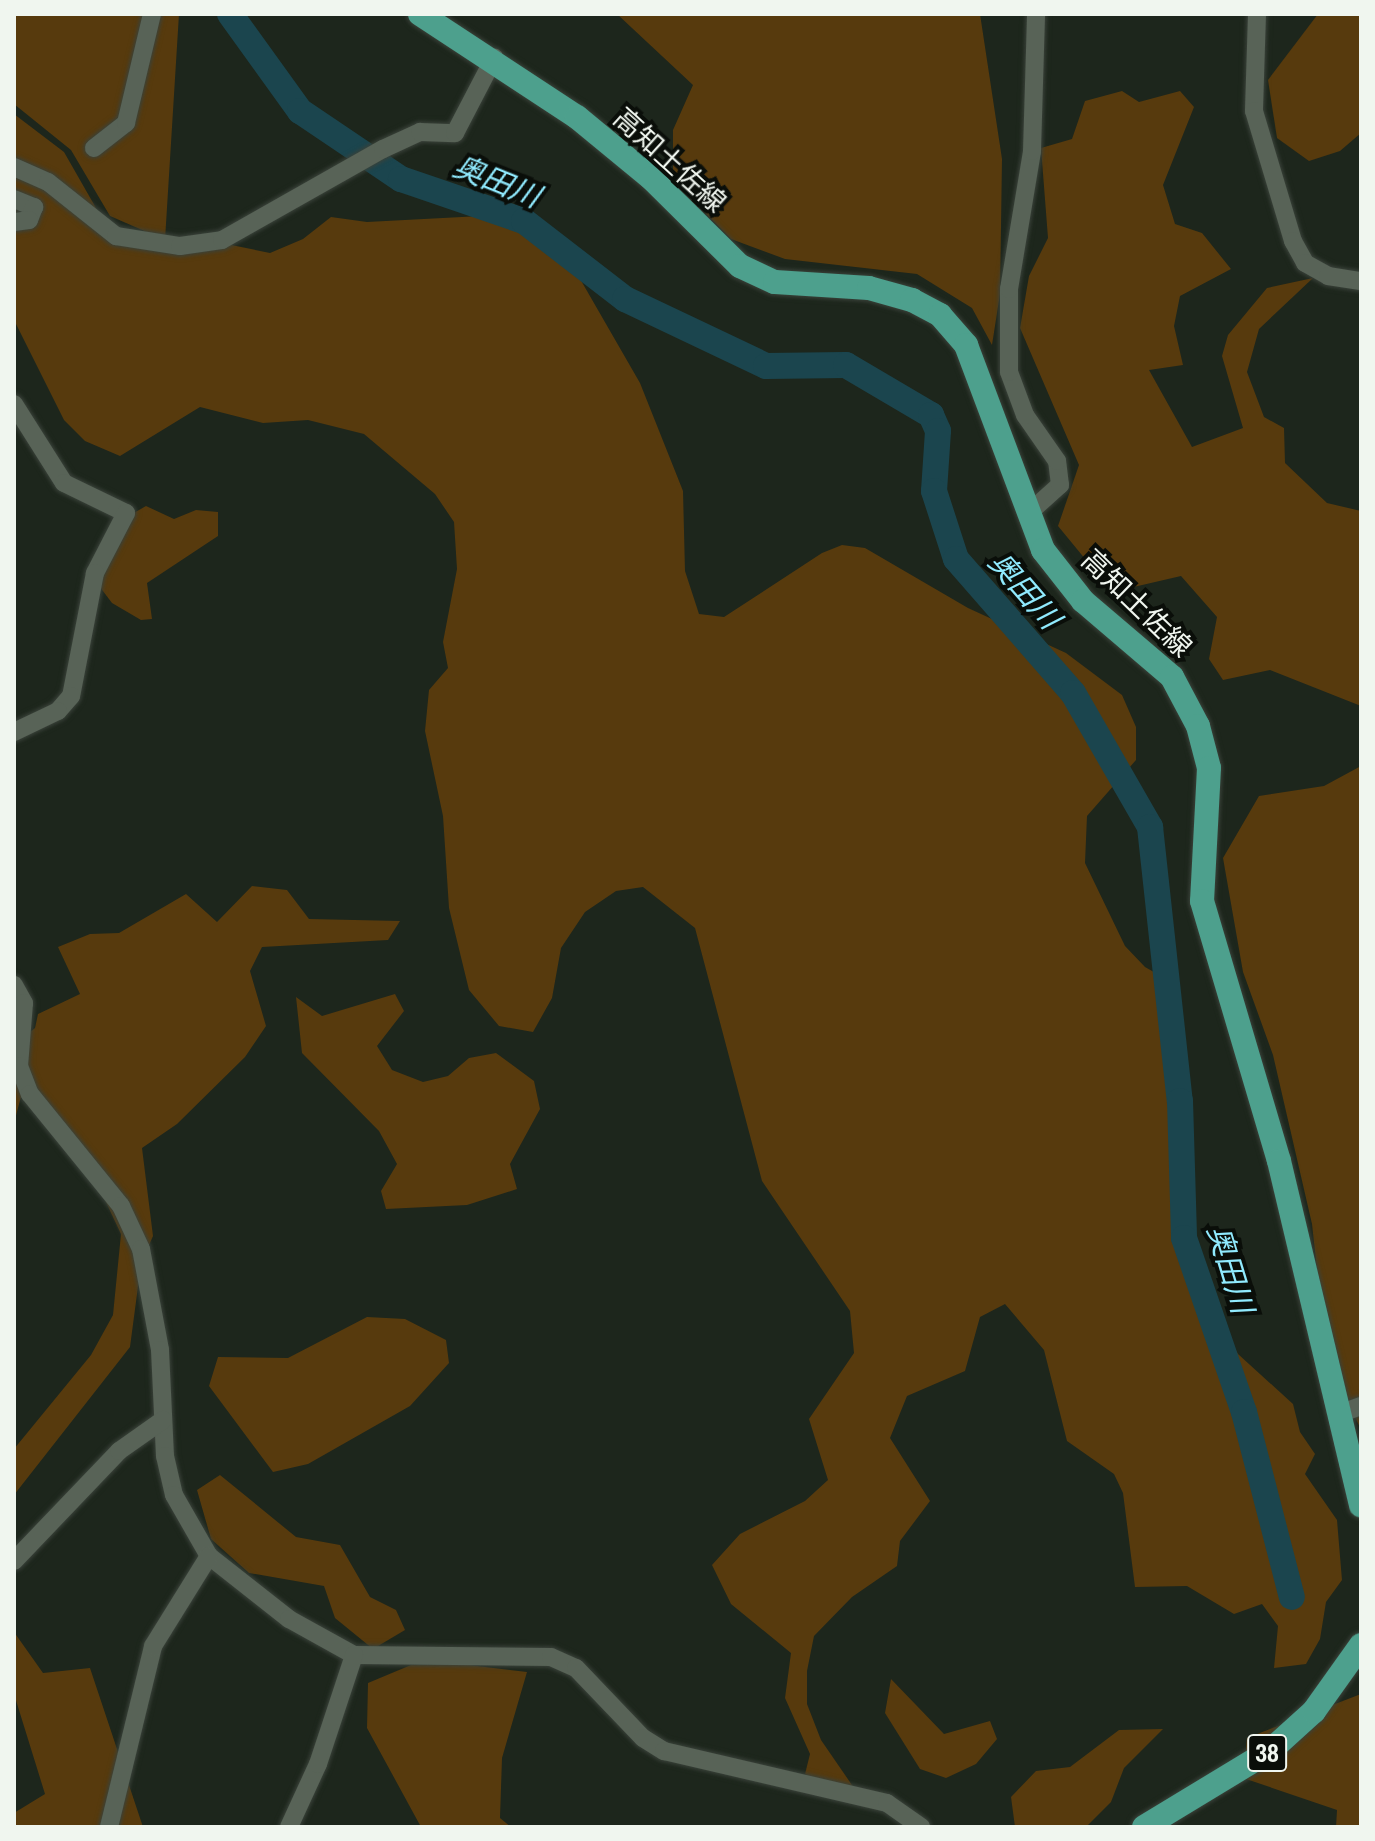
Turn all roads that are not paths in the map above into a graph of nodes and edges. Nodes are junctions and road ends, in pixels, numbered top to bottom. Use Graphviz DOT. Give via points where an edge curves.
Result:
graph roads {
  1 [pos="152,14"];
  2 [pos="420,14"];
  3 [pos="1036,14"];
  4 [pos="1257,14"];
  5 [pos="494,58"];
  6 [pos="94,148"];
  7 [pos="14,167"];
  8 [pos="14,199"];
  9 [pos="14,222"];
  10 [pos="1361,281"];
  11 [pos="14,404"];
  12 [pos="1031,511"];
  13 [pos="14,732"];
  14 [pos="14,985"];
  15 [pos="1350,1410"];
  16 [pos="163,1420"];
  17 [pos="1361,1505"];
  18 [pos="209,1556"];
  19 [pos="14,1561"];
  20 [pos="1361,1645"];
  21 [pos="354,1655"];
  22 [pos="109,1827"];
  23 [pos="289,1827"];
  24 [pos="921,1827"];
  25 [pos="1144,1827"];
  1 -- 6 [label="street" via="126,123"];
  2 -- 5 [label="main road, 高知土佐線"];
  3 -- 12 [label="street" via="1032,151 1009,289 1009,372 1025,415 1057,461 1060,485"];
  4 -- 10 [label="street" via="1254,111 1293,241 1305,263 1328,276"];
  5 -- 7 [label="street" via="455,133 420,132 292,197 255,225 222,240 180,246 116,236 48,182"];
  5 -- 12 [label="main road, 高知土佐線" via="651,178 740,266 775,282 869,288 940,315 966,345"];
  8 -- 9 [label="street" via="34,207 29,220"];
  11 -- 13 [label="street" via="64,483 126,513 95,573 71,696 58,711"];
  12 -- 15 [label="main road, 高知土佐線" via="1043,550 1083,601 1172,677 1198,726 1209,768 1202,901"];
  14 -- 16 [label="street" via="24,1003 19,1066 30,1094 121,1206 141,1249 154,1298"];
  15 -- 17 [label="main road, 高知土佐線"];
  16 -- 18 [label="street" via="174,1495"];
  16 -- 19 [label="street" via="119,1451"];
  18 -- 21 [label="street" via="289,1619"];
  18 -- 22 [label="street" via="153,1646"];
  20 -- 25 [label="main road, 38" via="1314,1711 1271,1750"];
  21 -- 23 [label="street" via="318,1764"];
  21 -- 24 [label="street" via="551,1657 600,1688 643,1738 664,1751 887,1803"];
}
